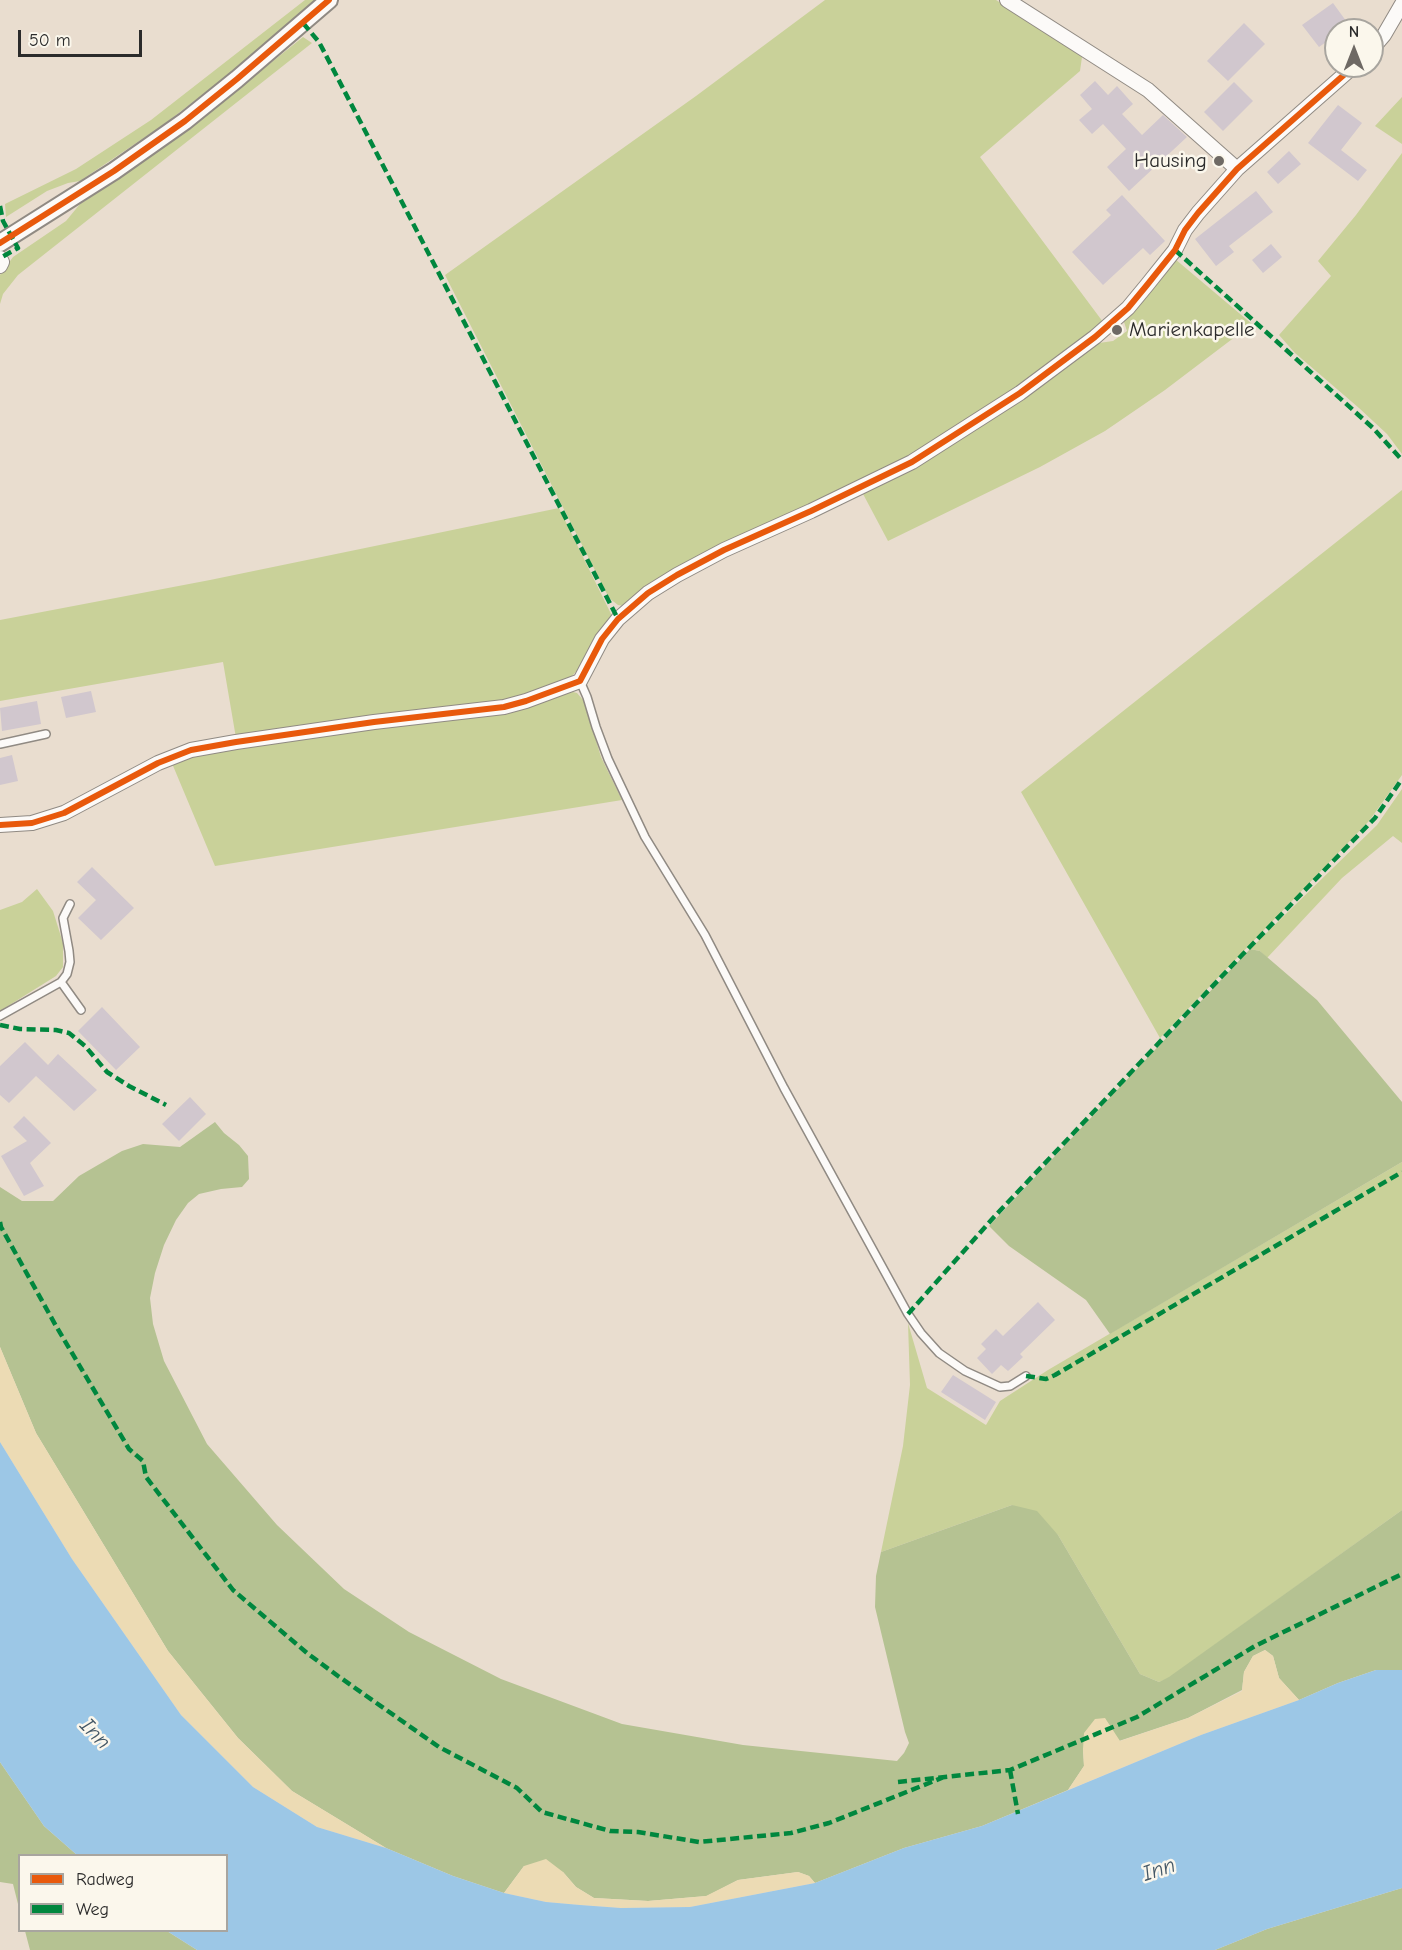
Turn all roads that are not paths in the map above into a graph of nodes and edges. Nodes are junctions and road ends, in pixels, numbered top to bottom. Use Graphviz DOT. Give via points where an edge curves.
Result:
graph roads {
  1 [pos="329,0"];
  2 [pos="1007,0"];
  3 [pos="1402,4"];
  4 [pos="1384,35"];
  5 [pos="1340,78"];
  6 [pos="1237,169"];
  7 [pos="0,243"];
  8 [pos="0,258"];
  9 [pos="0,267"];
  10 [pos="580,681"];
  11 [pos="46,734"];
  12 [pos="0,744"];
  13 [pos="0,825"];
  14 [pos="70,904"];
  15 [pos="61,982"];
  16 [pos="81,1010"];
  17 [pos="0,1016"];
  18 [pos="1026,1376"];
  1 -- 7 [label="street" via="184,122"];
  2 -- 6 [label="street" via="1148,90"];
  3 -- 4 [label="street"];
  5 -- 6 [label="street"];
  6 -- 10 [label="street" via="1198,213 1175,250 1134,301 1095,337 1020,393 912,462 724,550 648,593 602,639"];
  8 -- 9 [label="street"];
  10 -- 13 [label="street" via="504,707 191,750 158,763 64,813 32,823"];
  10 -- 18 [label="lane" via="608,759 645,837 705,935 908,1314 939,1353 965,1371 1000,1387"];
  11 -- 12 [label="lane"];
  14 -- 15 [label="lane" via="63,918 70,962"];
  15 -- 16 [label="lane"];
  15 -- 17 [label="lane"];
}
